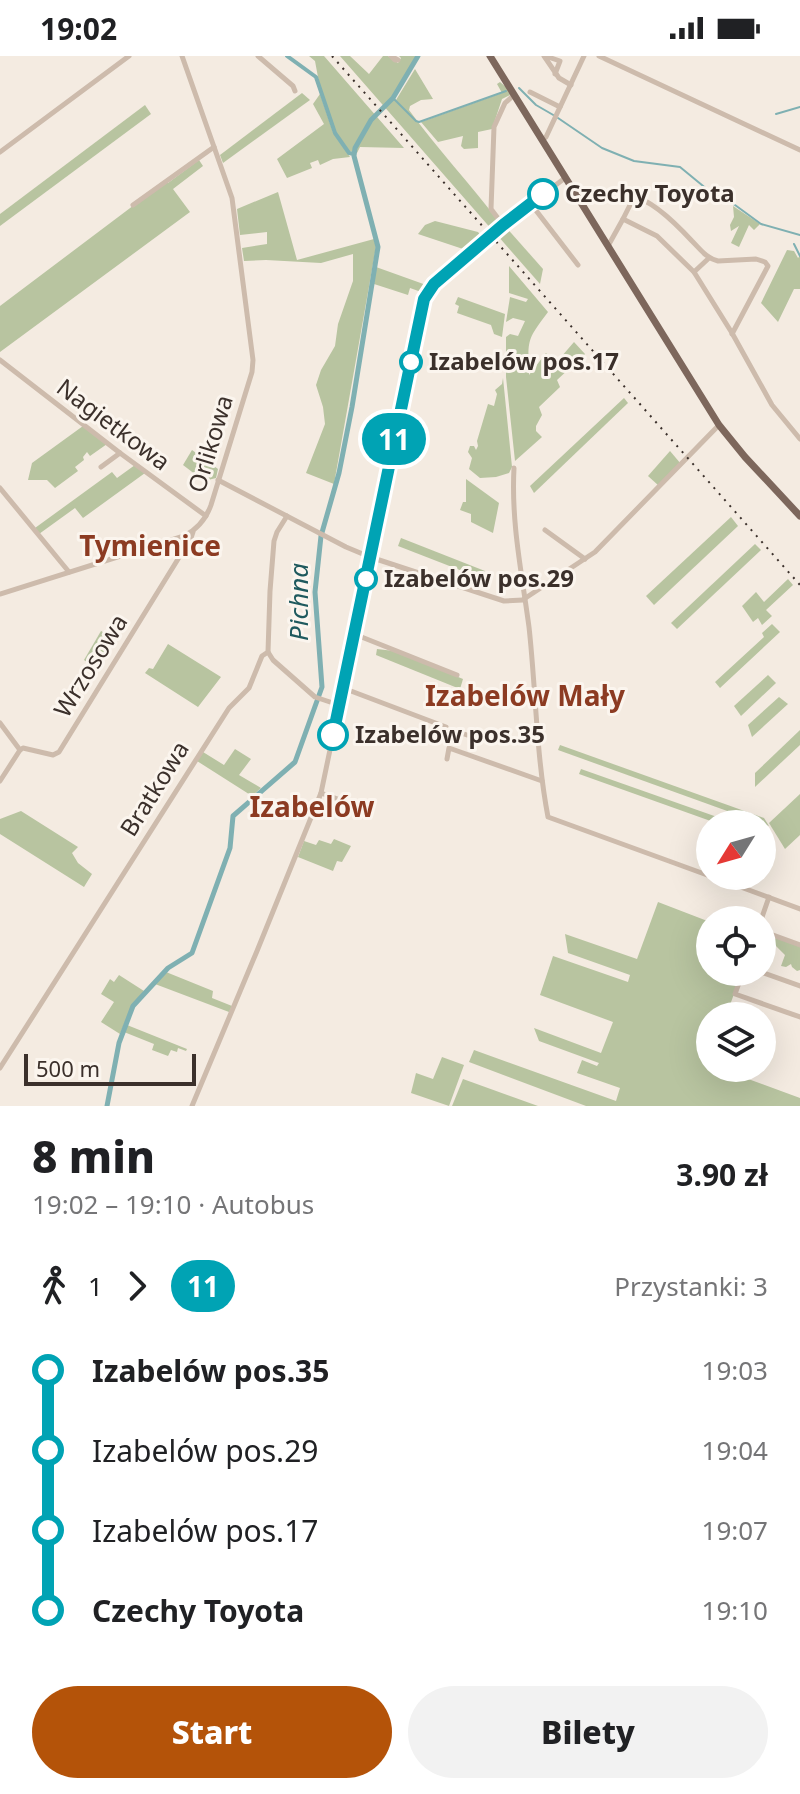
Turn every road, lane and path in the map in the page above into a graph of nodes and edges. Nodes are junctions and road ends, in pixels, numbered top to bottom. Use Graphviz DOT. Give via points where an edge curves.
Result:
graph roads {
  1 [pos="129,56"];
  2 [pos="182,56"];
  3 [pos="258,56"];
  4 [pos="490,56"];
  5 [pos="544,56"];
  6 [pos="584,56"];
  7 [pos="599,56"];
  8 [pos="571,85"];
  9 [pos="295,91"];
  10 [pos="530,92"];
  11 [pos="514,95"];
  12 [pos="560,107"];
  13 [pos="542,140"];
  14 [pos="214,147"];
  15 [pos="800,150"];
  16 [pos="0,152"];
  17 [pos="565,178"];
  18 [pos="531,204"];
  19 [pos="133,205"];
  20 [pos="623,219"];
  21 [pos="503,225"];
  22 [pos="608,246"];
  23 [pos="709,258"];
  24 [pos="578,265"];
  25 [pos="694,272"];
  26 [pos="732,334"];
  27 [pos="0,360"];
  28 [pos="719,425"];
  29 [pos="800,439"];
  30 [pos="120,453"];
  31 [pos="101,467"];
  32 [pos="514,468"];
  33 [pos="218,480"];
  34 [pos="0,488"];
  35 [pos="206,516"];
  36 [pos="287,516"];
  37 [pos="800,516"];
  38 [pos="545,530"];
  39 [pos="193,531"];
  40 [pos="370,557"];
  41 [pos="585,559"];
  42 [pos="69,572"];
  43 [pos="0,594"];
  44 [pos="524,599"];
  45 [pos="354,634"];
  46 [pos="268,652"];
  47 [pos="457,675"];
  48 [pos="343,688"];
  49 [pos="340,705"];
  50 [pos="0,723"];
  51 [pos="467,735"];
  52 [pos="20,750"];
  53 [pos="447,759"];
  54 [pos="0,781"];
  55 [pos="542,781"];
  56 [pos="321,793"];
  57 [pos="357,806"];
  58 [pos="696,871"];
  59 [pos="749,890"];
  60 [pos="769,897"];
  61 [pos="766,906"];
  62 [pos="800,909"];
  63 [pos="776,936"];
  64 [pos="800,945"];
  65 [pos="776,977"];
  66 [pos="738,986"];
  67 [pos="800,986"];
  68 [pos="800,1017"];
  69 [pos="0,1068"];
  70 [pos="192,1106"];
  1 -- 16 [label="street"];
  2 -- 14 [label="street, Orlikowa"];
  3 -- 9 [label="street"];
  4 -- 11 [label="main road"];
  5 -- 8 [label="street" via="555,74"];
  6 -- 8 [label="street"];
  7 -- 15 [label="street"];
  8 -- 12 [label="street"];
  10 -- 12 [label="street"];
  11 -- 13 [label="main road"];
  11 -- 21 [label="street" via="494,127 491,209"];
  12 -- 13 [label="street"];
  13 -- 17 [label="main road"];
  14 -- 19 [label="street"];
  14 -- 33 [label="street, Orlikowa" via="231,194 253,360"];
  17 -- 18 [label="street"];
  17 -- 22 [label="main road"];
  18 -- 21 [label="street"];
  18 -- 24 [label="street"];
  20 -- 22 [label="street"];
  20 -- 23 [label="street" via="634,197 643,199"];
  20 -- 25 [label="street" via="657,236"];
  21 -- 40 [label="street" via="434,284 424,299"];
  22 -- 28 [label="main road"];
  23 -- 25 [label="street"];
  23 -- 26 [label="street" via="756,259 768,266"];
  25 -- 26 [label="street"];
  26 -- 29 [label="street" via="772,405"];
  27 -- 30 [label="street, Nagietkowa"];
  28 -- 37 [label="main road"];
  28 -- 41 [label="street"];
  30 -- 31 [label="street"];
  30 -- 35 [label="street, Nagietkowa"];
  32 -- 44 [label="street"];
  33 -- 35 [label="street, Orlikowa"];
  33 -- 36 [label="street"];
  34 -- 42 [label="street"];
  35 -- 39 [label="street, Orlikowa"];
  36 -- 40 [label="street"];
  36 -- 46 [label="street, Bratkowa" via="274,541"];
  38 -- 41 [label="street"];
  39 -- 42 [label="street, Orlikowa"];
  39 -- 52 [label="street, Wrzosowa" via="59,752"];
  40 -- 44 [label="street" via="504,601"];
  40 -- 45 [label="street"];
  41 -- 44 [label="street"];
  42 -- 43 [label="street, Orlikowa"];
  44 -- 55 [label="street"];
  45 -- 47 [label="street"];
  45 -- 48 [label="street"];
  46 -- 49 [label="street" via="317,698"];
  46 -- 69 [label="street, Bratkowa"];
  48 -- 49 [label="street"];
  48 -- 51 [label="street"];
  49 -- 56 [label="street"];
  50 -- 52 [label="street"];
  52 -- 54 [label="street"];
  53 -- 55 [label="street" via="449,748"];
  55 -- 58 [label="street" via="550,819"];
  56 -- 57 [label="street"];
  56 -- 70 [label="street"];
  59 -- 60 [label="street"];
  60 -- 61 [label="street"];
  60 -- 62 [label="street"];
  63 -- 64 [label="street"];
  65 -- 67 [label="street"];
  66 -- 68 [label="street" via="735,994"];
}
